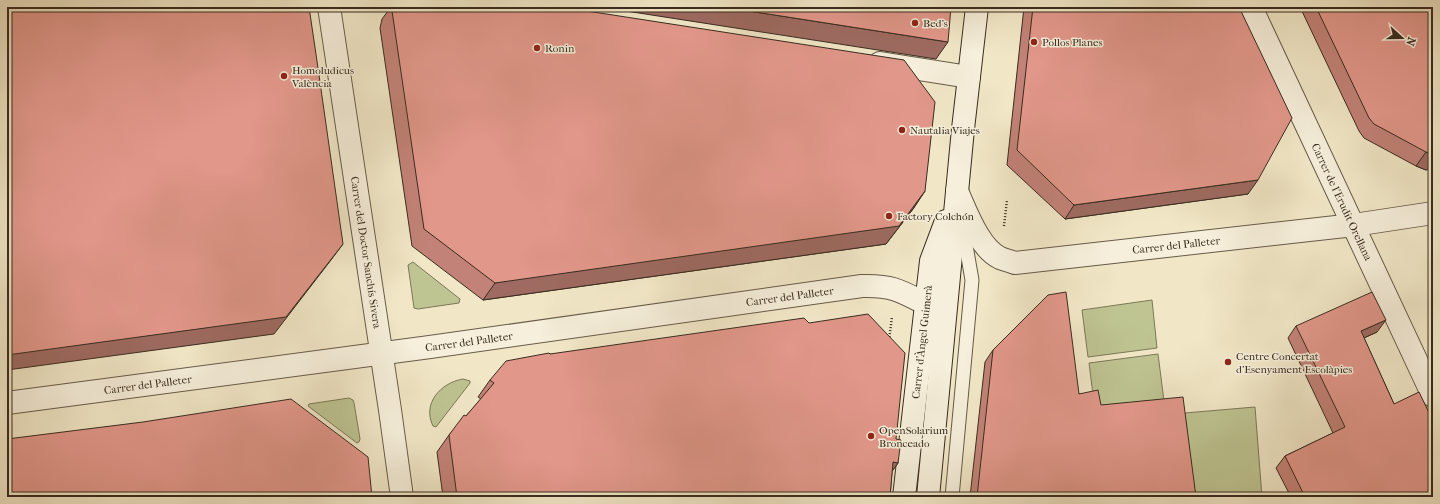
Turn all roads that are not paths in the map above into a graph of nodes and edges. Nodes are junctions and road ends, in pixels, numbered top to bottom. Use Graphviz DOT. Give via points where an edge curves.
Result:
graph roads {
  1 [pos="329,7"];
  2 [pos="977,7"];
  3 [pos="1251,7"];
  4 [pos="864,61"];
  5 [pos="970,77"];
  6 [pos="957,191"];
  7 [pos="1433,212"];
  8 [pos="1354,225"];
  9 [pos="926,304"];
  10 [pos="381,353"];
  11 [pos="1433,396"];
  12 [pos="7,402"];
  13 [pos="402,497"];
  14 [pos="904,497"];
  15 [pos="928,497"];
  16 [pos="952,497"];
  1 -- 10 [label="street, Carrer del Doctor Sanchís Sivera"];
  2 -- 5 [label="street, Carrer d'Àngel Guimerà"];
  3 -- 8 [label="street, Carrer de l’Erudit Orellana"];
  4 -- 5 [label="street"];
  5 -- 6 [label="street, Carrer d'Àngel Guimerà" via="962,129"];
  6 -- 8 [label="street, Carrer del Palleter" via="976,232 986,246 999,257 1015,263"];
  6 -- 9 [label="street, Carrer d'Àngel Guimerà" via="931,261"];
  6 -- 15 [label="street, Carrer d'Àngel Guimerà"];
  6 -- 16 [label="lane, Carrer d'Àngel Guimerà" via="972,280"];
  7 -- 8 [label="street, Carrer del Palleter"];
  8 -- 11 [label="street, Carrer de l’Erudit Orellana"];
  9 -- 10 [label="street, Carrer del Palleter" via="897,289 880,285 862,286"];
  9 -- 14 [label="street, Carrer d'Àngel Guimerà"];
  10 -- 12 [label="street, Carrer del Palleter"];
  10 -- 13 [label="street, Carrer del Doctor Sanchís Sivera"];
}
